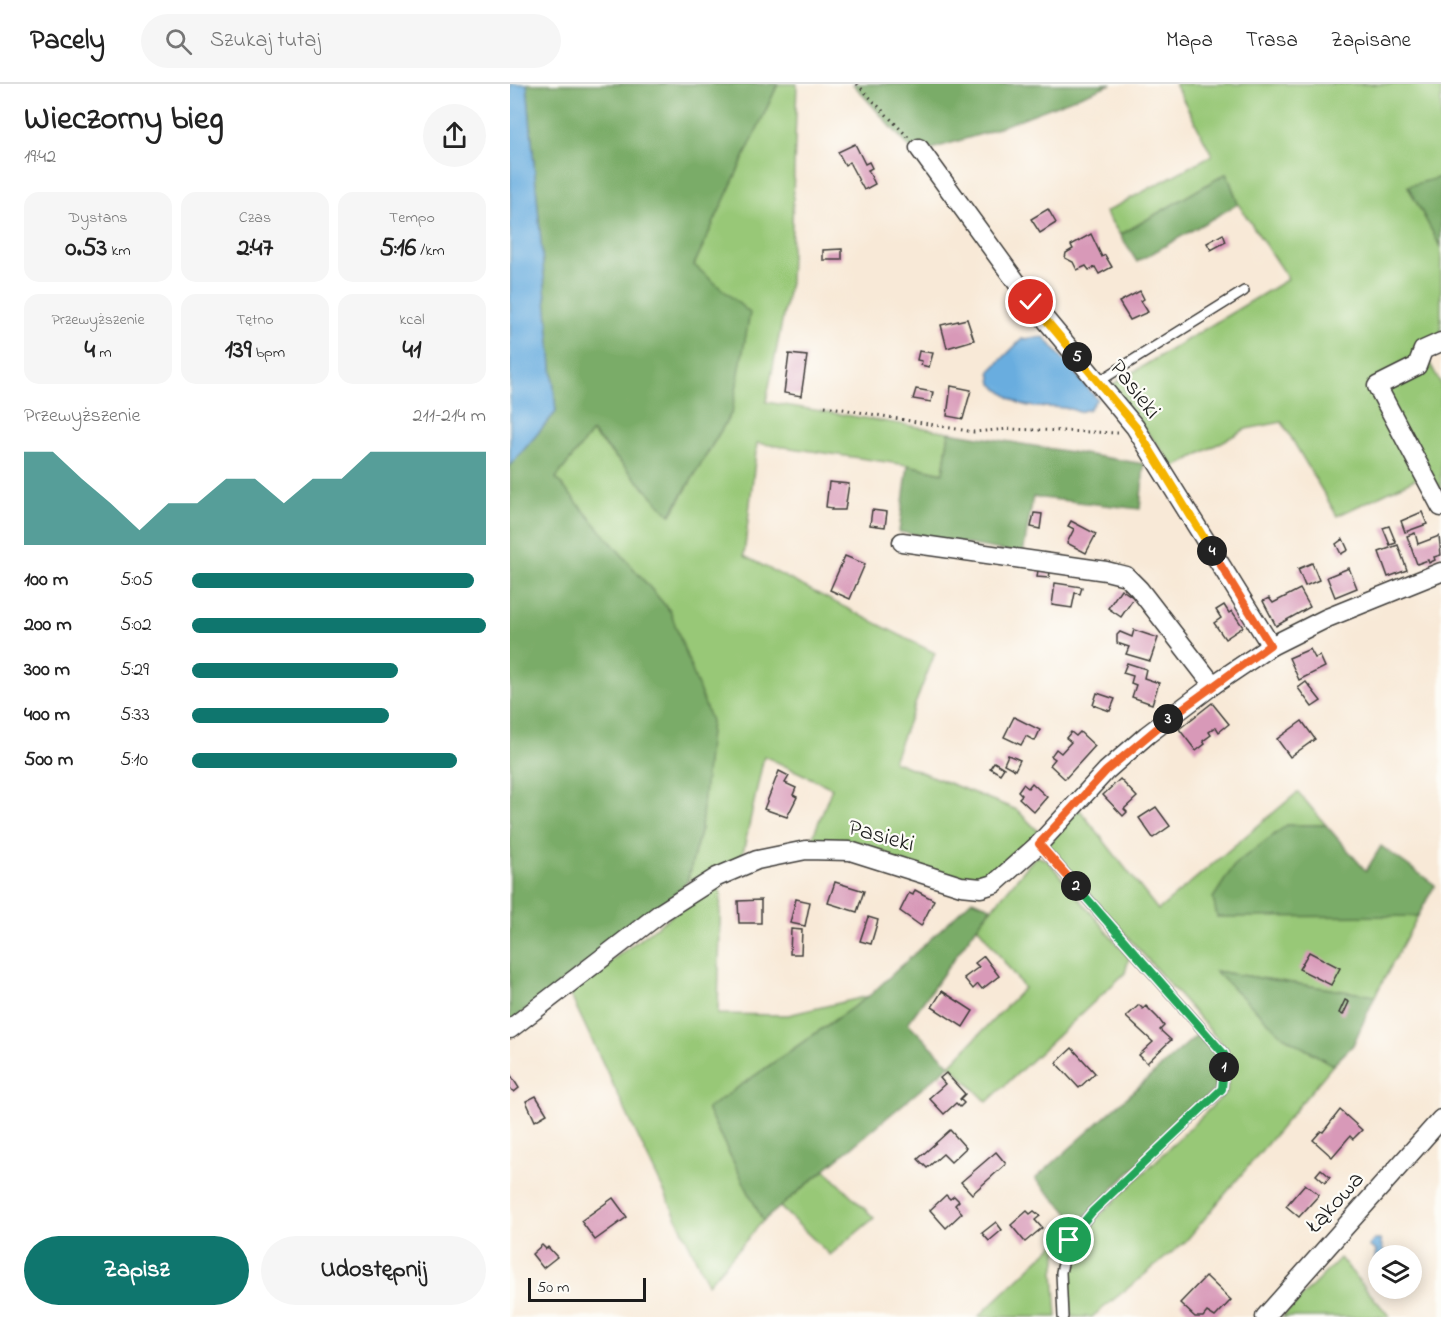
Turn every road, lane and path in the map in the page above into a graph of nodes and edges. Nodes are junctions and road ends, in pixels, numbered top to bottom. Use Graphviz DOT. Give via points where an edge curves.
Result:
graph roads {
  1 [pos="857,84"];
  2 [pos="919,148"];
  3 [pos="1244,291"];
  4 [pos="1441,342"];
  5 [pos="1098,382"];
  6 [pos="825,406"];
  7 [pos="1138,431"];
  8 [pos="1441,507"];
  9 [pos="902,542"];
  10 [pos="1441,572"];
  11 [pos="1270,645"];
  12 [pos="1213,685"];
  13 [pos="1039,844"];
  14 [pos="510,1029"];
  15 [pos="1441,1119"];
  16 [pos="1063,1317"];
  17 [pos="1265,1317"];
  1 -- 2 [label="path"];
  2 -- 5 [label="street, Pasieki" via="1031,302"];
  3 -- 5 [label="lane"];
  4 -- 8 [label="street" via="1423,350 1417,366 1377,386"];
  5 -- 7 [label="street, Pasieki"];
  6 -- 7 [label="path" via="974,432"];
  7 -- 11 [label="street, Pasieki"];
  9 -- 12 [label="street" via="1126,576"];
  10 -- 11 [label="street, Pasieki"];
  11 -- 12 [label="street, Pasieki"];
  12 -- 13 [label="street, Pasieki" via="1106,771"];
  13 -- 14 [label="street, Pasieki" via="994,885 981,888 962,886 850,851 806,850 746,863 662,912"];
  13 -- 16 [label="lane" via="1224,1054 1222,1089 1092,1212 1069,1240 1061,1272"];
  15 -- 17 [label="street, Łąkowa"];
}
